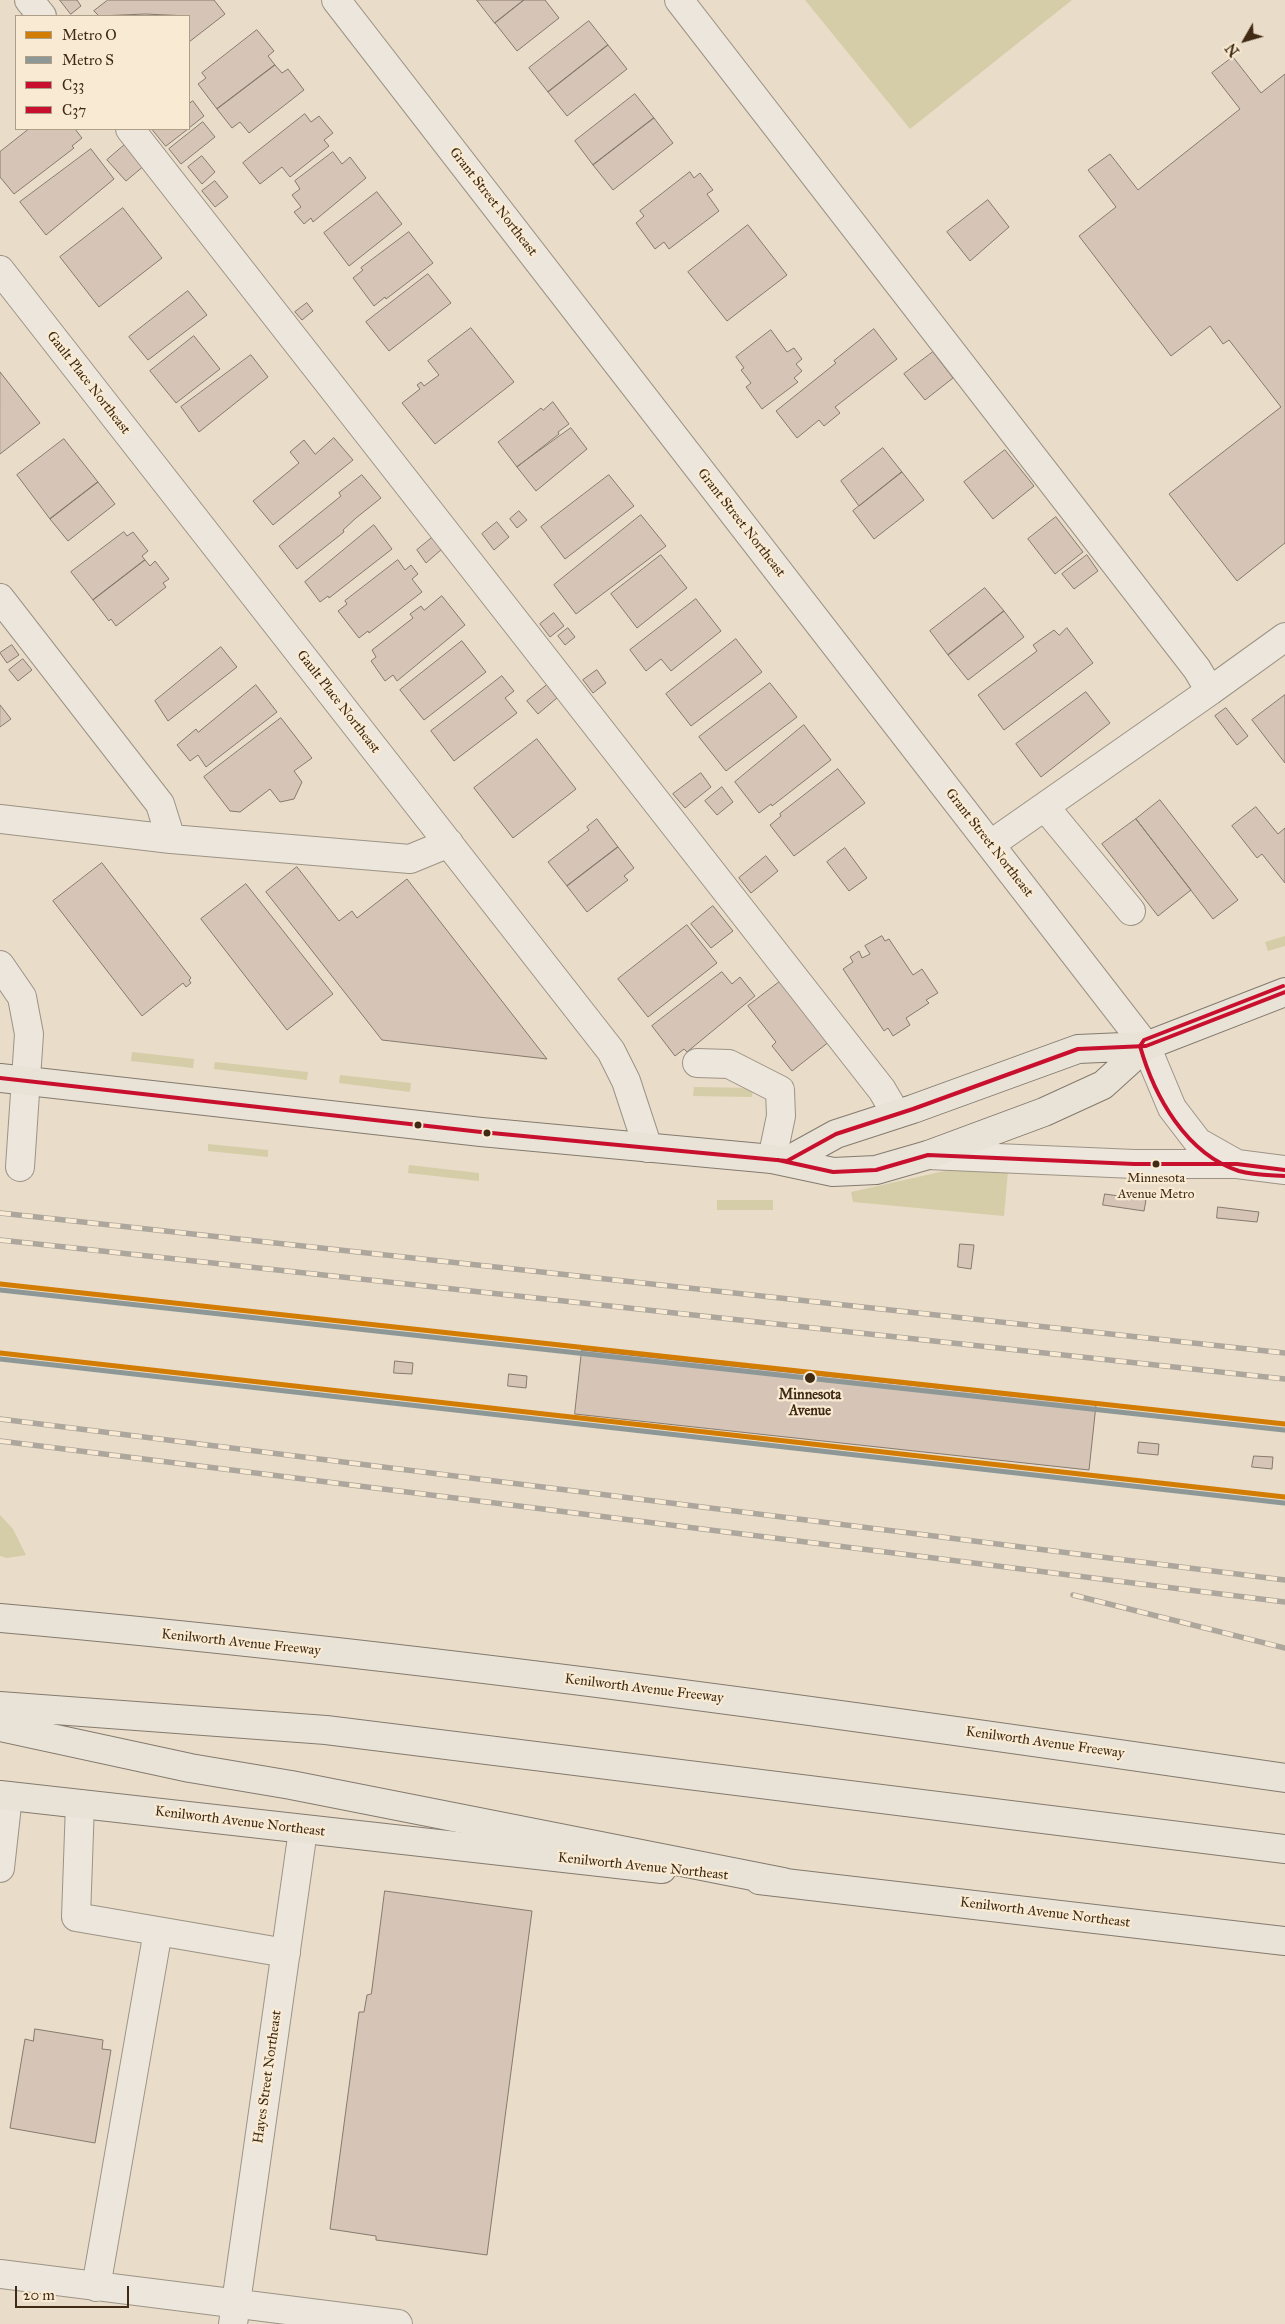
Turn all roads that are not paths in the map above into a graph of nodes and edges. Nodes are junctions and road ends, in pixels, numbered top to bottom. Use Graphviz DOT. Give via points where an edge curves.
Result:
graph roads {
  1 [pos="29,0"];
  2 [pos="336,0"];
  3 [pos="679,0"];
  4 [pos="41,15"];
  5 [pos="131,130"];
  6 [pos="0,270"];
  7 [pos="0,598"];
  8 [pos="1285,637"];
  9 [pos="1210,691"];
  10 [pos="1045,807"];
  11 [pos="0,819"];
  12 [pos="171,839"];
  13 [pos="449,843"];
  14 [pos="990,844"];
  15 [pos="1131,911"];
  16 [pos="0,965"];
  17 [pos="1285,992"];
  18 [pos="1146,1046"];
  19 [pos="697,1063"];
  20 [pos="0,1078"];
  21 [pos="27,1081"];
  22 [pos="896,1114"];
  23 [pos="648,1148"];
  24 [pos="928,1156"];
  25 [pos="779,1160"];
  26 [pos="1237,1164"];
  27 [pos="20,1167"];
  28 [pos="1285,1170"];
  29 [pos="0,1605"];
  30 [pos="0,1618"];
  31 [pos="110,1628"];
  32 [pos="0,1706"];
  33 [pos="0,1727"];
  34 [pos="1285,1778"];
  35 [pos="4,1795"];
  36 [pos="80,1804"];
  37 [pos="303,1830"];
  38 [pos="1285,1849"];
  39 [pos="0,1868"];
  40 [pos="783,1882"];
  41 [pos="158,1931"];
  42 [pos="1285,1941"];
  43 [pos="286,1953"];
  44 [pos="0,2274"];
  45 [pos="96,2287"];
  46 [pos="235,2314"];
  47 [pos="398,2324"];
  1 -- 4 [label="street"];
  2 -- 14 [label="street, Grant Street Northeast"];
  3 -- 9 [label="street" via="1197,669"];
  5 -- 22 [label="street" via="882,1090"];
  6 -- 13 [label="street, Gault Place Northeast"];
  7 -- 12 [label="street" via="160,804"];
  8 -- 9 [label="street"];
  9 -- 10 [label="street"];
  10 -- 14 [label="street"];
  10 -- 15 [label="street"];
  11 -- 12 [label="street"];
  12 -- 13 [label="street" via="410,859"];
  13 -- 23 [label="street, Gault Place Northeast" via="611,1050 626,1081"];
  14 -- 18 [label="street, Grant Street Northeast"];
  16 -- 21 [label="street" via="22,997 30,1034"];
  17 -- 18 [label="main road"];
  18 -- 22 [label="main road" via="1078,1049"];
  18 -- 24 [label="main road" via="1102,1085 1044,1112"];
  18 -- 26 [label="street, Grant Street Northeast" via="1172,1108 1198,1142"];
  19 -- 25 [label="street" via="729,1064 780,1090"];
  20 -- 21 [label="main road"];
  21 -- 23 [label="main road"];
  21 -- 27 [label="street"];
  22 -- 25 [label="main road" via="836,1134"];
  23 -- 25 [label="main road"];
  24 -- 25 [label="main road" via="876,1170 833,1172"];
  24 -- 26 [label="street" via="1134,1164"];
  26 -- 28 [label="street"];
  29 -- 31 [label="main road"];
  30 -- 31 [label="main road, Kenilworth Avenue Freeway"];
  31 -- 34 [label="main road, Kenilworth Avenue Freeway" via="542,1676 937,1727"];
  32 -- 38 [label="main road" via="336,1731"];
  33 -- 40 [label="main road" via="190,1768"];
  35 -- 36 [label="main road, Kenilworth Avenue Northeast"];
  35 -- 39 [label="street"];
  36 -- 37 [label="main road, Kenilworth Avenue Northeast"];
  36 -- 41 [label="street" via="76,1917"];
  37 -- 40 [label="main road, Kenilworth Avenue Northeast"];
  37 -- 43 [label="street, Hayes Street Northeast"];
  40 -- 42 [label="main road, Kenilworth Avenue Northeast"];
  41 -- 43 [label="street"];
  41 -- 45 [label="street"];
  43 -- 46 [label="street, Hayes Street Northeast"];
  44 -- 45 [label="street"];
  45 -- 46 [label="street"];
  46 -- 47 [label="street"];
}
